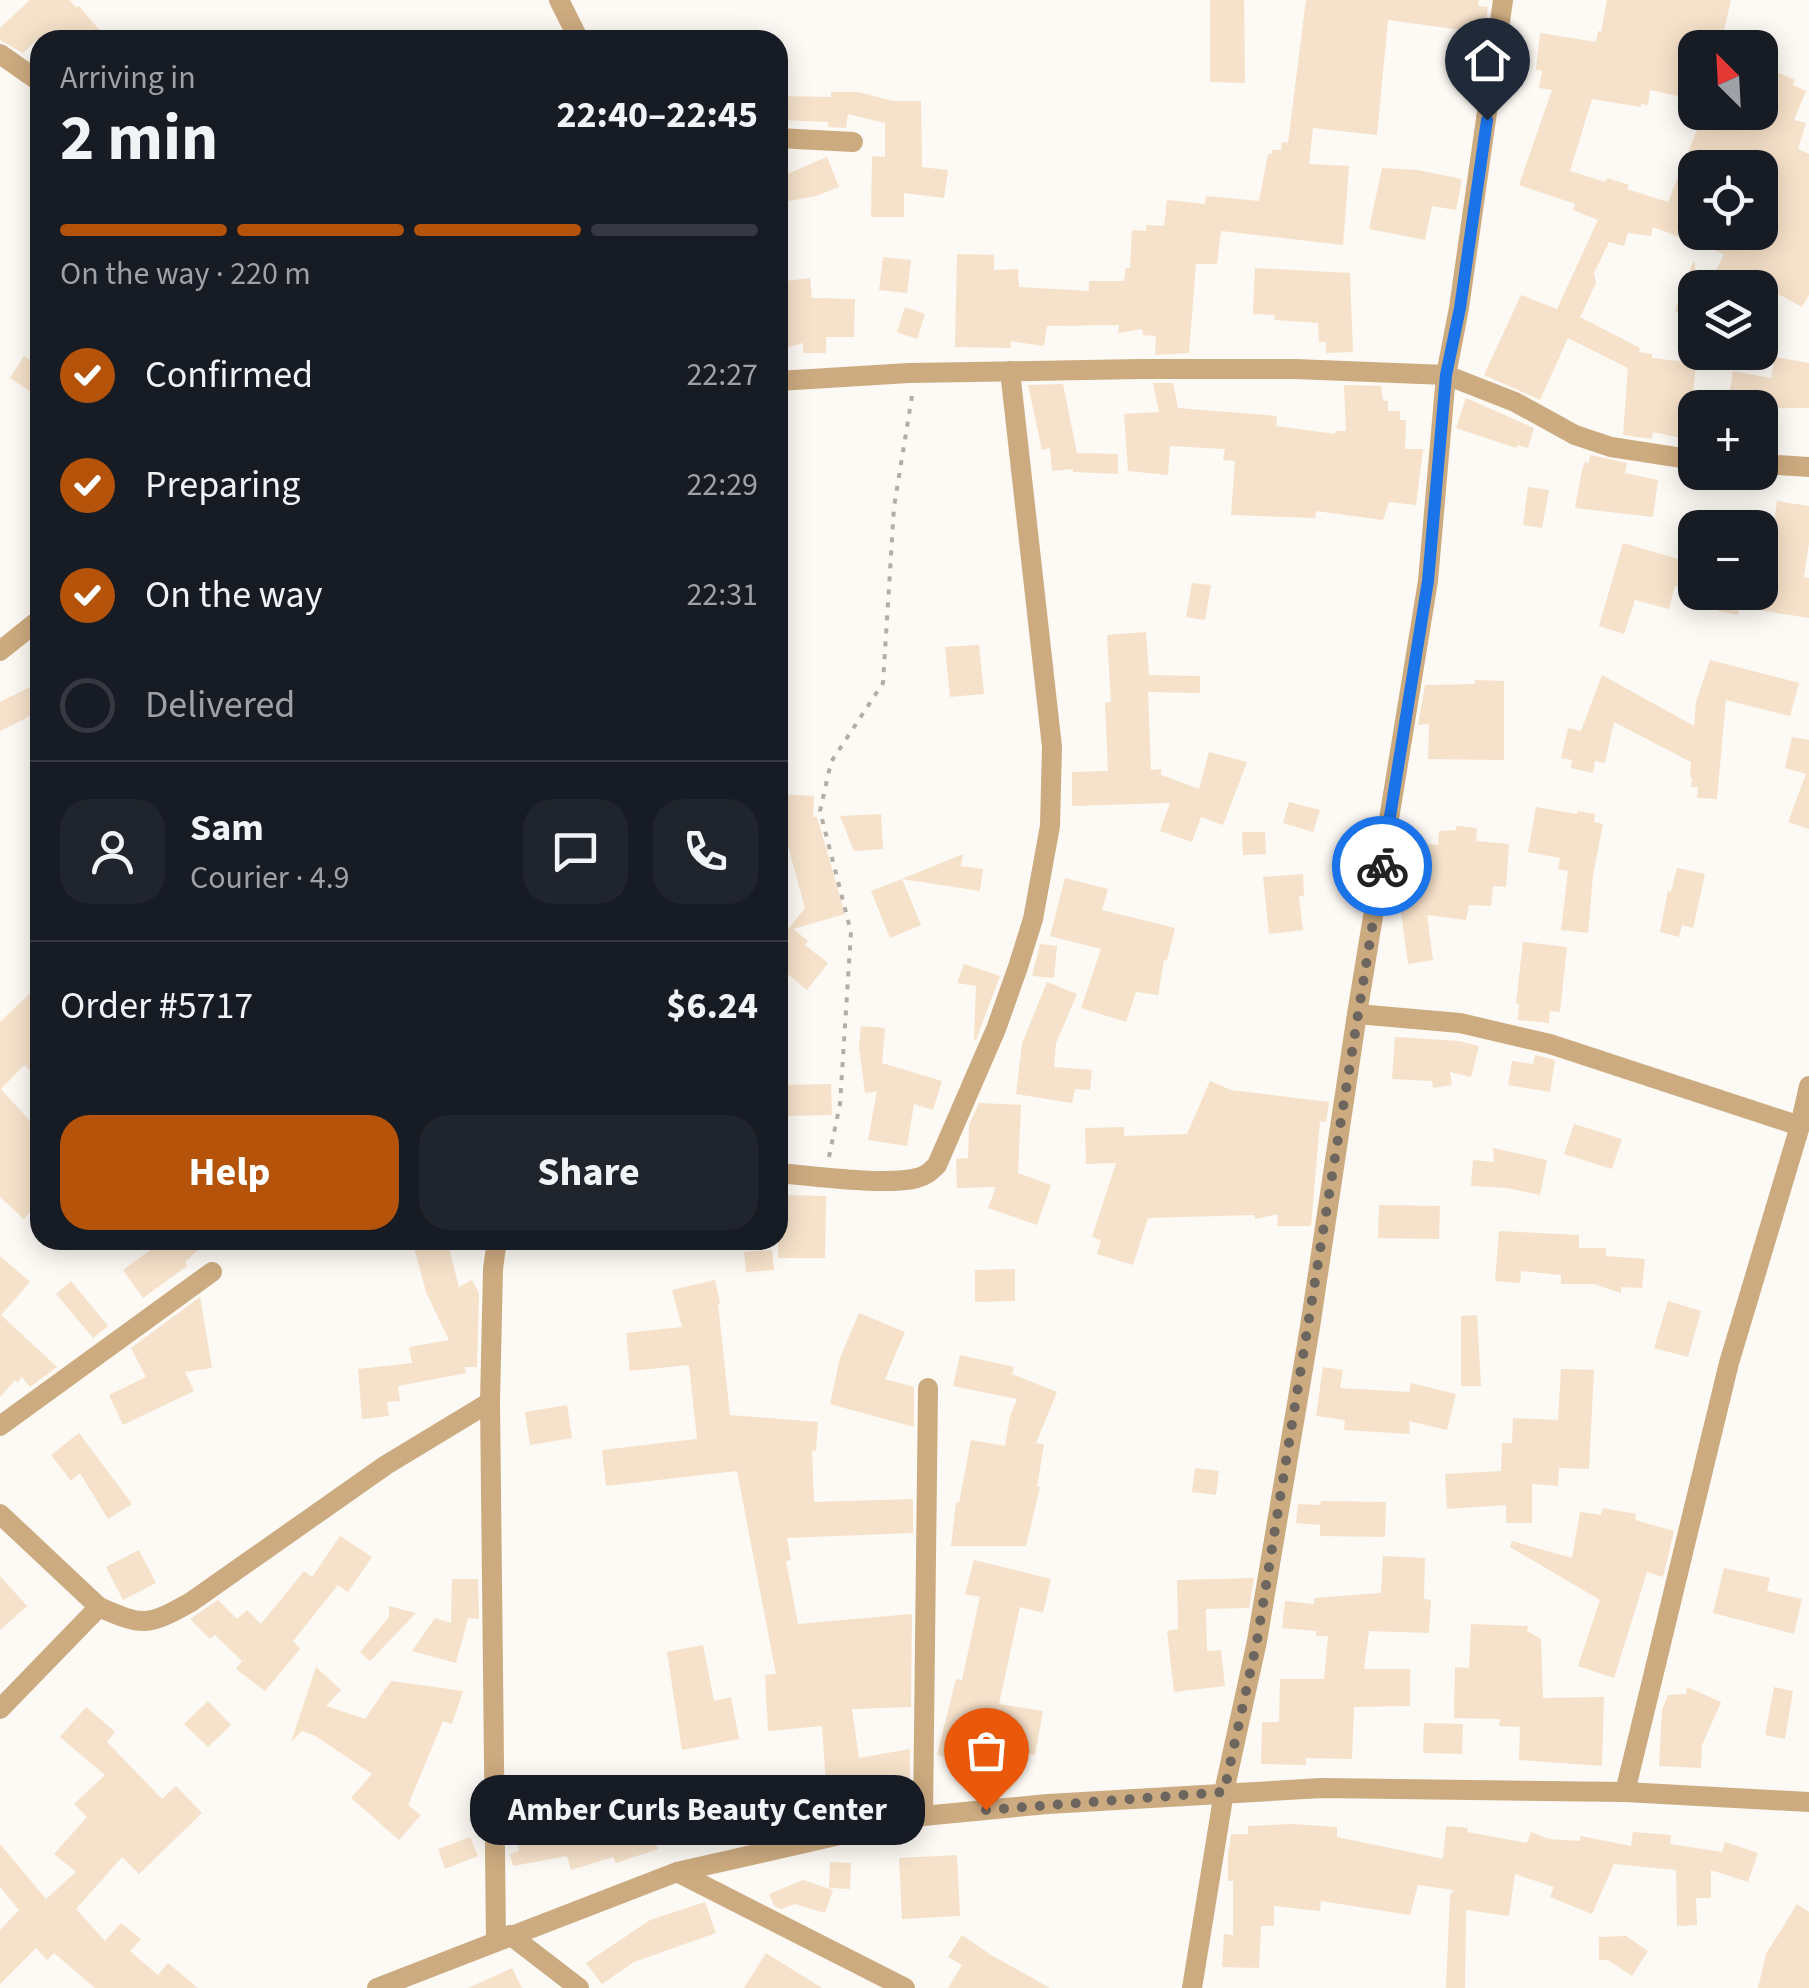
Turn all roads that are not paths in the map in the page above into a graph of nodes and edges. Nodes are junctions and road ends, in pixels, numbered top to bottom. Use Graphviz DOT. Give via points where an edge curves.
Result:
graph roads {
  1 [pos="558,0"];
  2 [pos="1503,0"];
  3 [pos="574,30"];
  4 [pos="0,54"];
  5 [pos="30,75"];
  6 [pos="788,139"];
  7 [pos="853,142"];
  8 [pos="1010,371"];
  9 [pos="1446,375"];
  10 [pos="788,380"];
  11 [pos="1678,457"];
  12 [pos="1778,465"];
  13 [pos="1809,467"];
  14 [pos="30,627"];
  15 [pos="0,651"];
  16 [pos="1357,1014"];
  17 [pos="1809,1086"];
  18 [pos="1800,1126"];
  19 [pos="788,1174"];
  20 [pos="495,1250"];
  21 [pos="212,1272"];
  22 [pos="928,1388"];
  23 [pos="490,1402"];
  24 [pos="0,1426"];
  25 [pos="0,1514"];
  26 [pos="99,1607"];
  27 [pos="0,1709"];
  28 [pos="1224,1792"];
  29 [pos="1625,1792"];
  30 [pos="1809,1802"];
  31 [pos="923,1816"];
  32 [pos="677,1872"];
  33 [pos="503,1938"];
  34 [pos="377,1988"];
  35 [pos="579,1988"];
  36 [pos="905,1988"];
  37 [pos="1192,1988"];
  1 -- 3 [label="street"];
  2 -- 9 [label="street"];
  4 -- 5 [label="street"];
  6 -- 7 [label="street"];
  8 -- 9 [label="street" via="1296,368"];
  8 -- 10 [label="street"];
  8 -- 19 [label="street" via="1052,746 1050,826 1033,919 996,1029 928,1174"];
  9 -- 11 [label="street" via="1575,435"];
  9 -- 16 [label="street" via="1428,581"];
  12 -- 13 [label="street"];
  14 -- 15 [label="street"];
  16 -- 18 [label="street" via="1460,1023 1550,1044"];
  16 -- 28 [label="street" via="1257,1641"];
  17 -- 18 [label="street"];
  18 -- 29 [label="street" via="1728,1363"];
  20 -- 23 [label="street"];
  21 -- 24 [label="street"];
  22 -- 31 [label="street"];
  23 -- 26 [label="street" via="160,1620 136,1623"];
  23 -- 33 [label="street"];
  25 -- 26 [label="street"];
  26 -- 27 [label="street"];
  28 -- 29 [label="street"];
  28 -- 31 [label="street"];
  28 -- 37 [label="street"];
  29 -- 30 [label="street"];
  31 -- 32 [label="street"];
  32 -- 33 [label="street"];
  32 -- 36 [label="street"];
  33 -- 34 [label="street"];
  33 -- 35 [label="street"];
}
